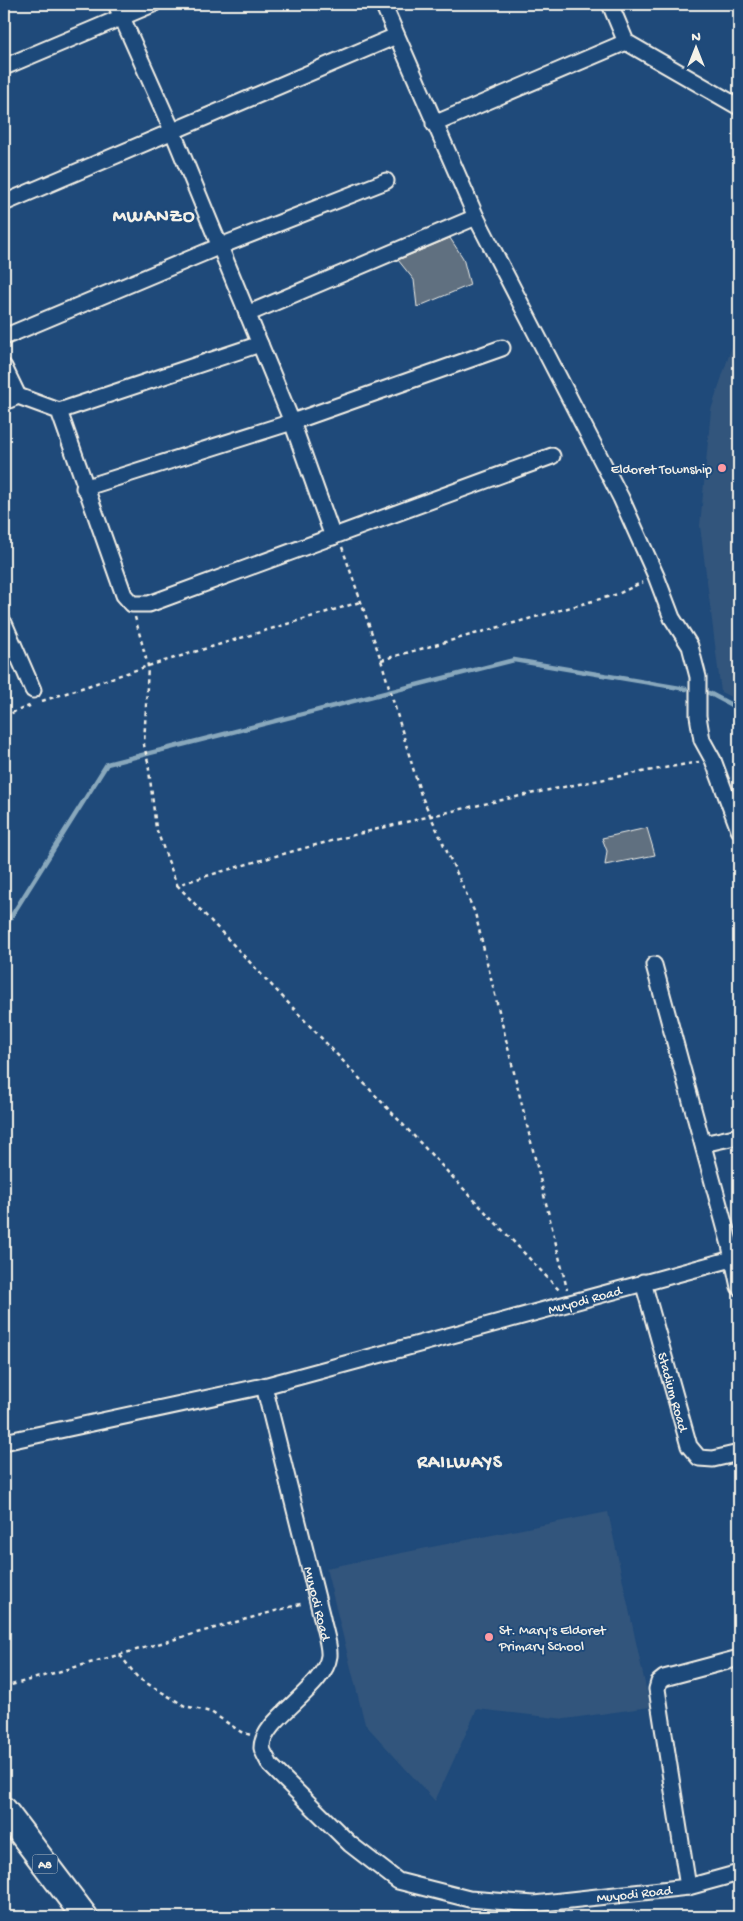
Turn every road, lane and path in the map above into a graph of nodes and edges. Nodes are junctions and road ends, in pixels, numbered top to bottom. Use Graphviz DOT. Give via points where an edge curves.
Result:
graph roads {
  1 [pos="153,4"];
  2 [pos="383,4"];
  3 [pos="610,4"];
  4 [pos="119,10"];
  5 [pos="396,36"];
  6 [pos="626,42"];
  7 [pos="4,67"];
  8 [pos="739,107"];
  9 [pos="434,124"];
  10 [pos="172,130"];
  11 [pos="386,181"];
  12 [pos="4,203"];
  13 [pos="476,217"];
  14 [pos="218,247"];
  15 [pos="247,314"];
  16 [pos="4,337"];
  17 [pos="260,344"];
  18 [pos="502,348"];
  19 [pos="4,367"];
  20 [pos="18,396"];
  21 [pos="4,402"];
  22 [pos="59,411"];
  23 [pos="292,422"];
  24 [pos="552,456"];
  25 [pos="84,488"];
  26 [pos="336,536"];
  27 [pos="656,576"];
  28 [pos="360,602"];
  29 [pos="132,604"];
  30 [pos="4,623"];
  31 [pos="381,660"];
  32 [pos="148,666"];
  33 [pos="32,690"];
  34 [pos="4,716"];
  35 [pos="713,760"];
  36 [pos="430,815"];
  37 [pos="739,830"];
  38 [pos="177,885"];
  39 [pos="654,965"];
  40 [pos="739,1136"];
  41 [pos="704,1144"];
  42 [pos="734,1249"];
  43 [pos="643,1282"];
  44 [pos="739,1287"];
  45 [pos="571,1303"];
  46 [pos="264,1386"];
  47 [pos="4,1442"];
  48 [pos="739,1453"];
  49 [pos="317,1599"];
  50 [pos="120,1654"];
  51 [pos="739,1658"];
  52 [pos="4,1687"];
  53 [pos="264,1738"];
  54 [pos="4,1810"];
  55 [pos="739,1873"];
  56 [pos="688,1887"];
  57 [pos="85,1917"];
  1 -- 4 [label="street"];
  2 -- 5 [label="street"];
  3 -- 6 [label="street"];
  4 -- 7 [label="street"];
  4 -- 10 [label="street"];
  5 -- 9 [label="street"];
  5 -- 10 [label="street"];
  6 -- 8 [label="street"];
  6 -- 9 [label="street"];
  9 -- 13 [label="street"];
  10 -- 12 [label="street"];
  10 -- 14 [label="street"];
  11 -- 14 [label="street"];
  13 -- 15 [label="street"];
  13 -- 27 [label="street" via="621,498"];
  14 -- 15 [label="street"];
  14 -- 16 [label="street"];
  15 -- 17 [label="street"];
  17 -- 22 [label="street"];
  17 -- 23 [label="street"];
  18 -- 23 [label="street"];
  19 -- 20 [label="street"];
  20 -- 21 [label="street"];
  20 -- 22 [label="street"];
  22 -- 25 [label="street"];
  23 -- 25 [label="street"];
  23 -- 26 [label="street"];
  24 -- 26 [label="street"];
  25 -- 29 [label="street" via="124,595"];
  26 -- 28 [label="path"];
  26 -- 29 [label="street" via="149,604"];
  27 -- 31 [label="path" via="618,594"];
  27 -- 35 [label="street" via="672,618 690,646 698,677 702,740"];
  28 -- 31 [label="path"];
  28 -- 32 [label="path"];
  29 -- 32 [label="path"];
  30 -- 33 [label="street"];
  31 -- 36 [label="path" via="421,795"];
  32 -- 34 [label="path"];
  32 -- 38 [label="path" via="144,745 156,828"];
  35 -- 36 [label="path" via="527,793"];
  35 -- 37 [label="street"];
  36 -- 38 [label="path"];
  36 -- 45 [label="path" via="475,913"];
  38 -- 45 [label="path"];
  39 -- 41 [label="street"];
  40 -- 41 [label="street"];
  41 -- 42 [label="street"];
  42 -- 43 [label="street, Muyodi Road"];
  42 -- 44 [label="street"];
  43 -- 45 [label="street, Muyodi Road"];
  43 -- 48 [label="street, Stadium Road" via="688,1446 699,1458 713,1459"];
  45 -- 46 [label="street, Muyodi Road"];
  46 -- 47 [label="street"];
  46 -- 49 [label="street, Muyodi Road"];
  49 -- 50 [label="path"];
  49 -- 53 [label="street, Muyodi Road" via="329,1656 318,1678"];
  50 -- 52 [label="path"];
  50 -- 53 [label="path" via="138,1678 185,1706 211,1712 241,1732"];
  51 -- 56 [label="street" via="664,1678 657,1689"];
  53 -- 56 [label="street, Muyodi Road" via="262,1749 270,1765 350,1844 398,1881 469,1899 534,1904"];
  54 -- 57 [label="highway, A8"];
  55 -- 56 [label="street, Muyodi Road"];
}
